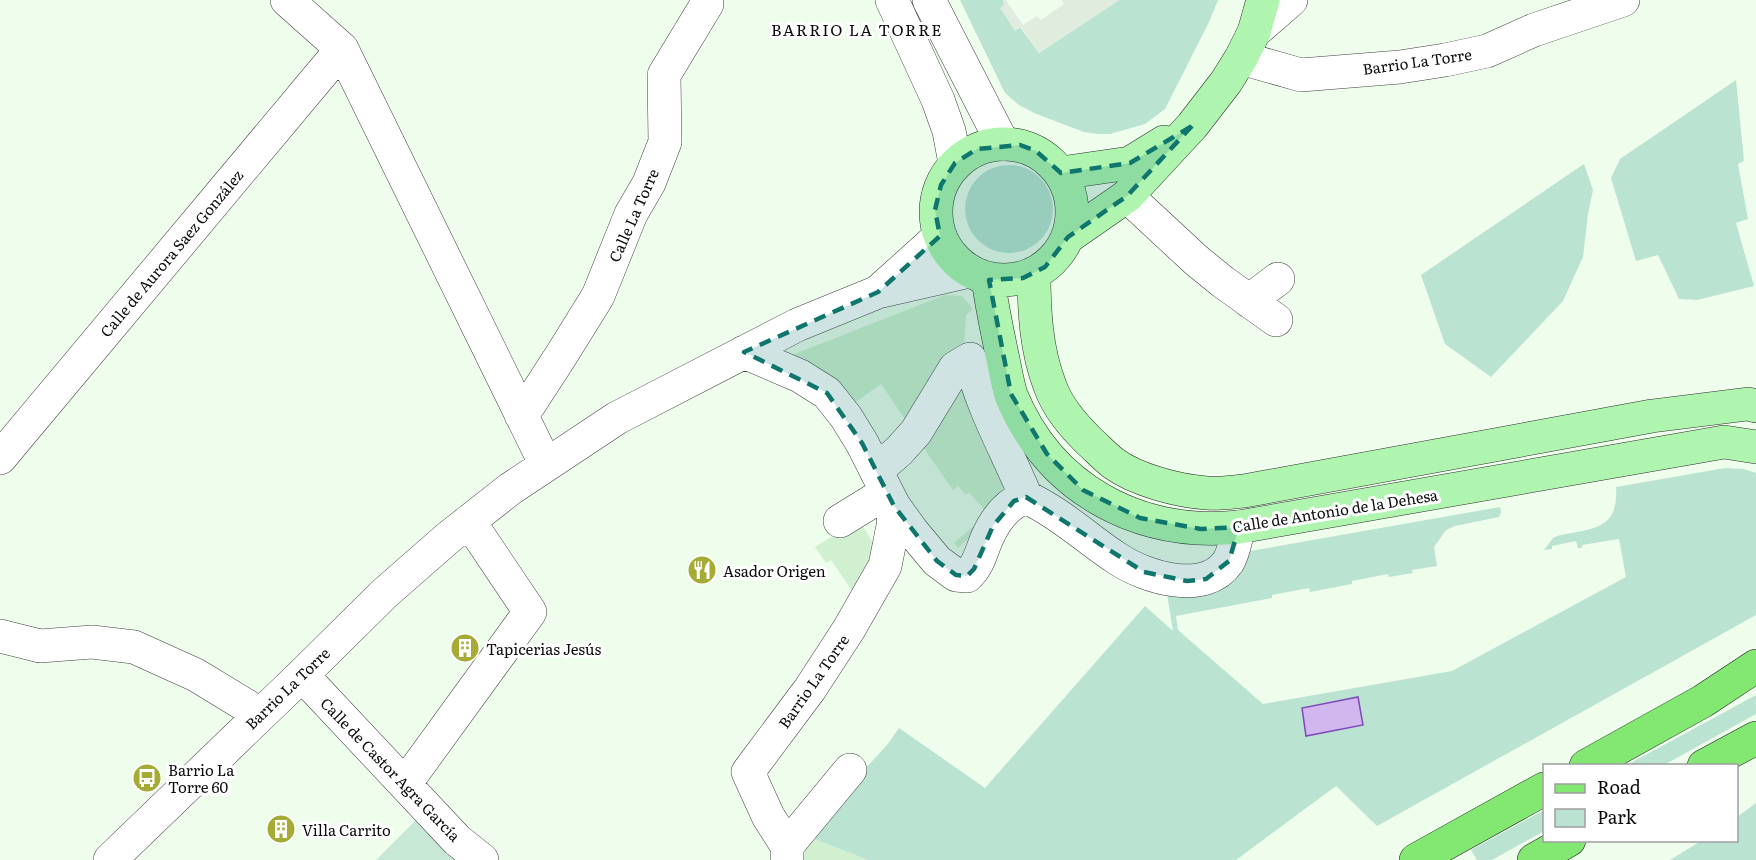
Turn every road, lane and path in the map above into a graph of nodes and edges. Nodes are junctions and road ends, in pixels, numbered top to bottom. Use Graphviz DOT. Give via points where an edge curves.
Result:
graph roads {
  1 [pos="286,0"];
  2 [pos="892,0"];
  3 [pos="929,0"];
  4 [pos="1263,0"];
  5 [pos="1291,0"];
  6 [pos="1623,0"];
  7 [pos="707,4"];
  8 [pos="1248,45"];
  9 [pos="342,49"];
  10 [pos="1192,126"];
  11 [pos="1003,144"];
  12 [pos="955,164"];
  13 [pos="1061,174"];
  14 [pos="1126,196"];
  15 [pos="940,236"];
  16 [pos="1068,237"];
  17 [pos="1034,273"];
  18 [pos="979,275"];
  19 [pos="1278,279"];
  20 [pos="878,292"];
  21 [pos="1249,301"];
  22 [pos="1276,320"];
  23 [pos="744,352"];
  24 [pos="1756,406"];
  25 [pos="521,415"];
  26 [pos="1756,447"];
  27 [pos="0,458"];
  28 [pos="546,465"];
  29 [pos="886,490"];
  30 [pos="1026,497"];
  31 [pos="469,521"];
  32 [pos="840,521"];
  33 [pos="1239,527"];
  34 [pos="0,636"];
  35 [pos="1756,666"];
  36 [pos="302,675"];
  37 [pos="260,714"];
  38 [pos="1756,738"];
  39 [pos="1588,764"];
  40 [pos="1706,764"];
  41 [pos="850,770"];
  42 [pos="405,784"];
  43 [pos="1543,790"];
  44 [pos="1566,842"];
  45 [pos="787,853"];
  46 [pos="110,860"];
  47 [pos="482,860"];
  48 [pos="1416,860"];
  49 [pos="1534,860"];
  1 -- 9 [label="street"];
  2 -- 12 [label="street" via="939,100"];
  3 -- 11 [label="street"];
  4 -- 8 [label="main road, Barrio La Torre"];
  5 -- 8 [label="street"];
  6 -- 8 [label="street, Barrio La Torre" via="1534,30 1487,51 1400,67 1301,75"];
  7 -- 25 [label="street, Calle La Torre" via="664,75 665,142 598,296"];
  8 -- 10 [label="main road, Barrio La Torre"];
  9 -- 25 [label="street"];
  9 -- 27 [label="street, Calle de Aurora Saez González"];
  10 -- 13 [label="main road, Barrio La Torre" via="1130,162"];
  10 -- 14 [label="main road, Barrio La Torre"];
  11 -- 12 [label="main road, Barrio La Torre" via="977,149"];
  11 -- 13 [label="main road, Barrio La Torre" via="1036,151"];
  12 -- 15 [label="main road, Barrio La Torre" via="937,198 936,224"];
  13 -- 16 [label="main road, Barrio La Torre" via="1072,204"];
  14 -- 16 [label="main road, Barrio La Torre"];
  14 -- 21 [label="street" via="1196,261"];
  15 -- 18 [label="main road, Barrio La Torre" via="957,262"];
  15 -- 20 [label="street, Barrio La Torre"];
  16 -- 17 [label="main road, Barrio La Torre" via="1054,259"];
  17 -- 18 [label="main road, Barrio La Torre" via="1011,280"];
  17 -- 24 [label="main road" via="1039,348 1058,404 1074,426 1113,463 1139,477 1181,489 1208,493 1244,491 1653,416"];
  18 -- 20 [label="street, Barrio La Torre"];
  18 -- 33 [label="main road, Calle de Antonio de la Dehesa" via="1011,394 1030,432 1065,473 1083,490 1140,518 1201,529"];
  19 -- 21 [label="street"];
  20 -- 23 [label="street, Barrio La Torre"];
  21 -- 22 [label="street"];
  23 -- 28 [label="street, Barrio La Torre" via="617,418"];
  23 -- 29 [label="street" via="800,376 827,393 846,417"];
  25 -- 28 [label="street"];
  26 -- 33 [label="main road, Calle de Antonio de la Dehesa" via="1724,442"];
  28 -- 31 [label="street, Barrio La Torre"];
  29 -- 30 [label="street" via="937,561 956,575 967,576 993,526 1014,501"];
  29 -- 30 [label="street" via="899,451 916,432 955,368 970,359 987,412"];
  29 -- 32 [label="street"];
  29 -- 45 [label="street, Barrio La Torre" via="893,526 885,566 810,689 748,772"];
  30 -- 33 [label="street" via="1119,560 1144,572 1188,581 1206,579 1229,561"];
  31 -- 36 [label="street, Barrio La Torre" via="385,593"];
  31 -- 42 [label="street" via="530,612"];
  34 -- 37 [label="street" via="40,646 92,642 134,647 196,675"];
  35 -- 39 [label="main road" via="1703,701"];
  36 -- 37 [label="street, Barrio La Torre"];
  36 -- 42 [label="street, Calle de Castor Agra García"];
  37 -- 46 [label="street, Barrio La Torre"];
  38 -- 40 [label="main road"];
  41 -- 45 [label="street, Barrio La Torre"];
  42 -- 47 [label="street, Calle de Castor Agra García" via="457,840"];
  43 -- 48 [label="main road"];
  44 -- 49 [label="main road"];
}
